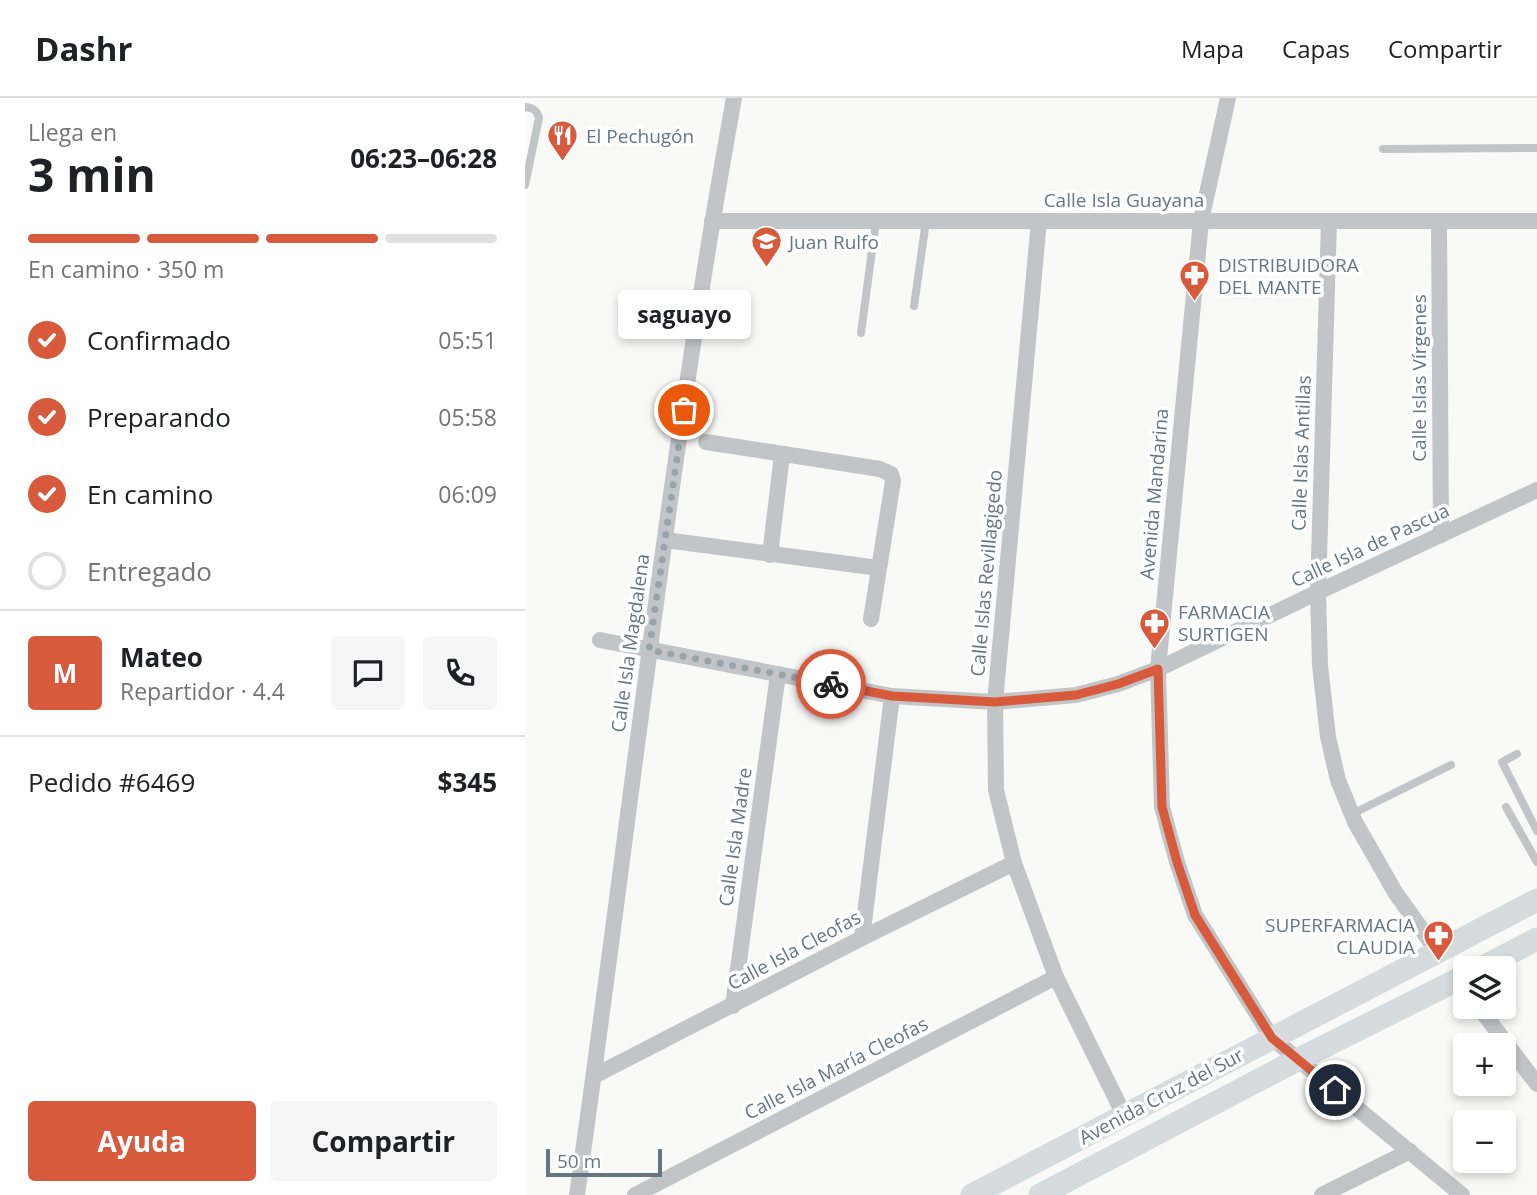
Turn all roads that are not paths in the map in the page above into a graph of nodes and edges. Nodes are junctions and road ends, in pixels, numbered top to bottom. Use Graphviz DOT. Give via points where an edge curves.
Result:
graph roads {
  1 [pos="734,98"];
  2 [pos="1228,98"];
  3 [pos="525,107"];
  4 [pos="1537,148"];
  5 [pos="1383,149"];
  6 [pos="525,185"];
  7 [pos="712,221"];
  8 [pos="876,221"];
  9 [pos="926,221"];
  10 [pos="1038,221"];
  11 [pos="1201,221"];
  12 [pos="1329,221"];
  13 [pos="1439,221"];
  14 [pos="1537,221"];
  15 [pos="914,306"];
  16 [pos="861,333"];
  17 [pos="706,442"];
  18 [pos="782,455"];
  19 [pos="1537,491"];
  20 [pos="1441,536"];
  21 [pos="665,540"];
  22 [pos="770,555"];
  23 [pos="879,568"];
  24 [pos="1318,592"];
  25 [pos="871,619"];
  26 [pos="600,640"];
  27 [pos="649,650"];
  28 [pos="1158,669"];
  29 [pos="778,674"];
  30 [pos="892,696"];
  31 [pos="995,702"];
  32 [pos="1517,754"];
  33 [pos="1451,765"];
  34 [pos="1506,807"];
  35 [pos="1352,814"];
  36 [pos="1537,831"];
  37 [pos="1537,862"];
  38 [pos="1014,863"];
  39 [pos="1537,900"];
  40 [pos="1491,924"];
  41 [pos="862,937"];
  42 [pos="1537,939"];
  43 [pos="1437,951"];
  44 [pos="1506,955"];
  45 [pos="1056,977"];
  46 [pos="1453,985"];
  47 [pos="733,1006"];
  48 [pos="1488,1019"];
  49 [pos="1272,1038"];
  50 [pos="1297,1060"];
  51 [pos="594,1076"];
  52 [pos="1537,1084"];
  53 [pos="1124,1115"];
  54 [pos="1410,1151"];
  55 [pos="577,1195"];
  56 [pos="635,1195"];
  57 [pos="972,1195"];
  58 [pos="1040,1195"];
  59 [pos="1322,1195"];
  60 [pos="1462,1195"];
  1 -- 7 [label="street, Calle Isla Magdalena"];
  2 -- 11 [label="street, Avenida Mandarina"];
  3 -- 6 [label="lane" via="535,109 539,118"];
  4 -- 5 [label="lane"];
  7 -- 8 [label="street, Calle Isla Guayana"];
  7 -- 21 [label="street, Calle Isla Magdalena"];
  8 -- 9 [label="street, Calle Isla Guayana"];
  8 -- 16 [label="lane"];
  9 -- 10 [label="street, Calle Isla Guayana"];
  9 -- 15 [label="lane"];
  10 -- 11 [label="street, Calle Isla Guayana"];
  10 -- 31 [label="street, Calle Islas Revillagigedo"];
  11 -- 12 [label="street, Calle Isla Guayana"];
  11 -- 28 [label="street, Avenida Mandarina"];
  12 -- 13 [label="street, Calle Isla Guayana"];
  12 -- 24 [label="street, Calle Islas Antillas"];
  13 -- 14 [label="street, Calle Isla Guayana"];
  13 -- 20 [label="street, Calle Islas Vírgenes"];
  17 -- 18 [label="street"];
  18 -- 22 [label="street"];
  18 -- 23 [label="street" via="891,474"];
  19 -- 20 [label="street, Calle Isla de Pascua"];
  20 -- 24 [label="street, Calle Isla de Pascua"];
  21 -- 22 [label="street"];
  21 -- 27 [label="street, Calle Isla Magdalena"];
  22 -- 23 [label="street"];
  23 -- 25 [label="street"];
  24 -- 28 [label="street, Calle Isla de Pascua"];
  24 -- 35 [label="street, Calle Islas Antillas" via="1328,737"];
  26 -- 27 [label="street, Calle Isla de Pascua"];
  27 -- 29 [label="street, Calle Isla de Pascua"];
  27 -- 51 [label="street, Calle Isla Magdalena"];
  28 -- 31 [label="street, Calle Isla de Pascua" via="1076,695"];
  28 -- 49 [label="street, Avenida Mandarina" via="1162,807 1177,862 1195,915"];
  29 -- 30 [label="street, Calle Isla de Pascua"];
  29 -- 47 [label="street, Calle Isla Madre"];
  30 -- 31 [label="street, Calle Isla de Pascua"];
  30 -- 41 [label="street"];
  31 -- 38 [label="street, Calle Islas Revillagigedo" via="996,790"];
  32 -- 36 [label="lane" via="1503,762"];
  33 -- 35 [label="lane"];
  34 -- 37 [label="lane"];
  35 -- 43 [label="street, Calle Islas Antillas" via="1395,892"];
  38 -- 41 [label="street, Calle Isla Cleofas"];
  38 -- 45 [label="street, Calle Islas Revillagigedo"];
  39 -- 40 [label="main road, Avenida Cruz del Sur"];
  40 -- 43 [label="main road, Avenida Cruz del Sur"];
  40 -- 44 [label="main road"];
  41 -- 47 [label="street, Calle Isla Cleofas"];
  42 -- 44 [label="main road"];
  43 -- 49 [label="main road, Avenida Cruz del Sur"];
  45 -- 53 [label="street, Calle Islas Revillagigedo"];
  45 -- 56 [label="street, Calle Isla María Cleofas"];
  46 -- 50 [label="main road, Avenida Cruz del Sur"];
  47 -- 51 [label="street, Calle Isla Cleofas"];
  48 -- 52 [label="street"];
  49 -- 50 [label="street, Avenida Mandarina"];
  49 -- 53 [label="main road, Avenida Cruz del Sur"];
  50 -- 54 [label="street, Avenida Mandarina"];
  50 -- 58 [label="main road, Avenida Cruz del Sur"];
  51 -- 55 [label="street, Calle Isla Magdalena"];
  53 -- 57 [label="main road, Avenida Cruz del Sur"];
  54 -- 59 [label="street"];
  54 -- 60 [label="street, Avenida Mandarina"];
}
